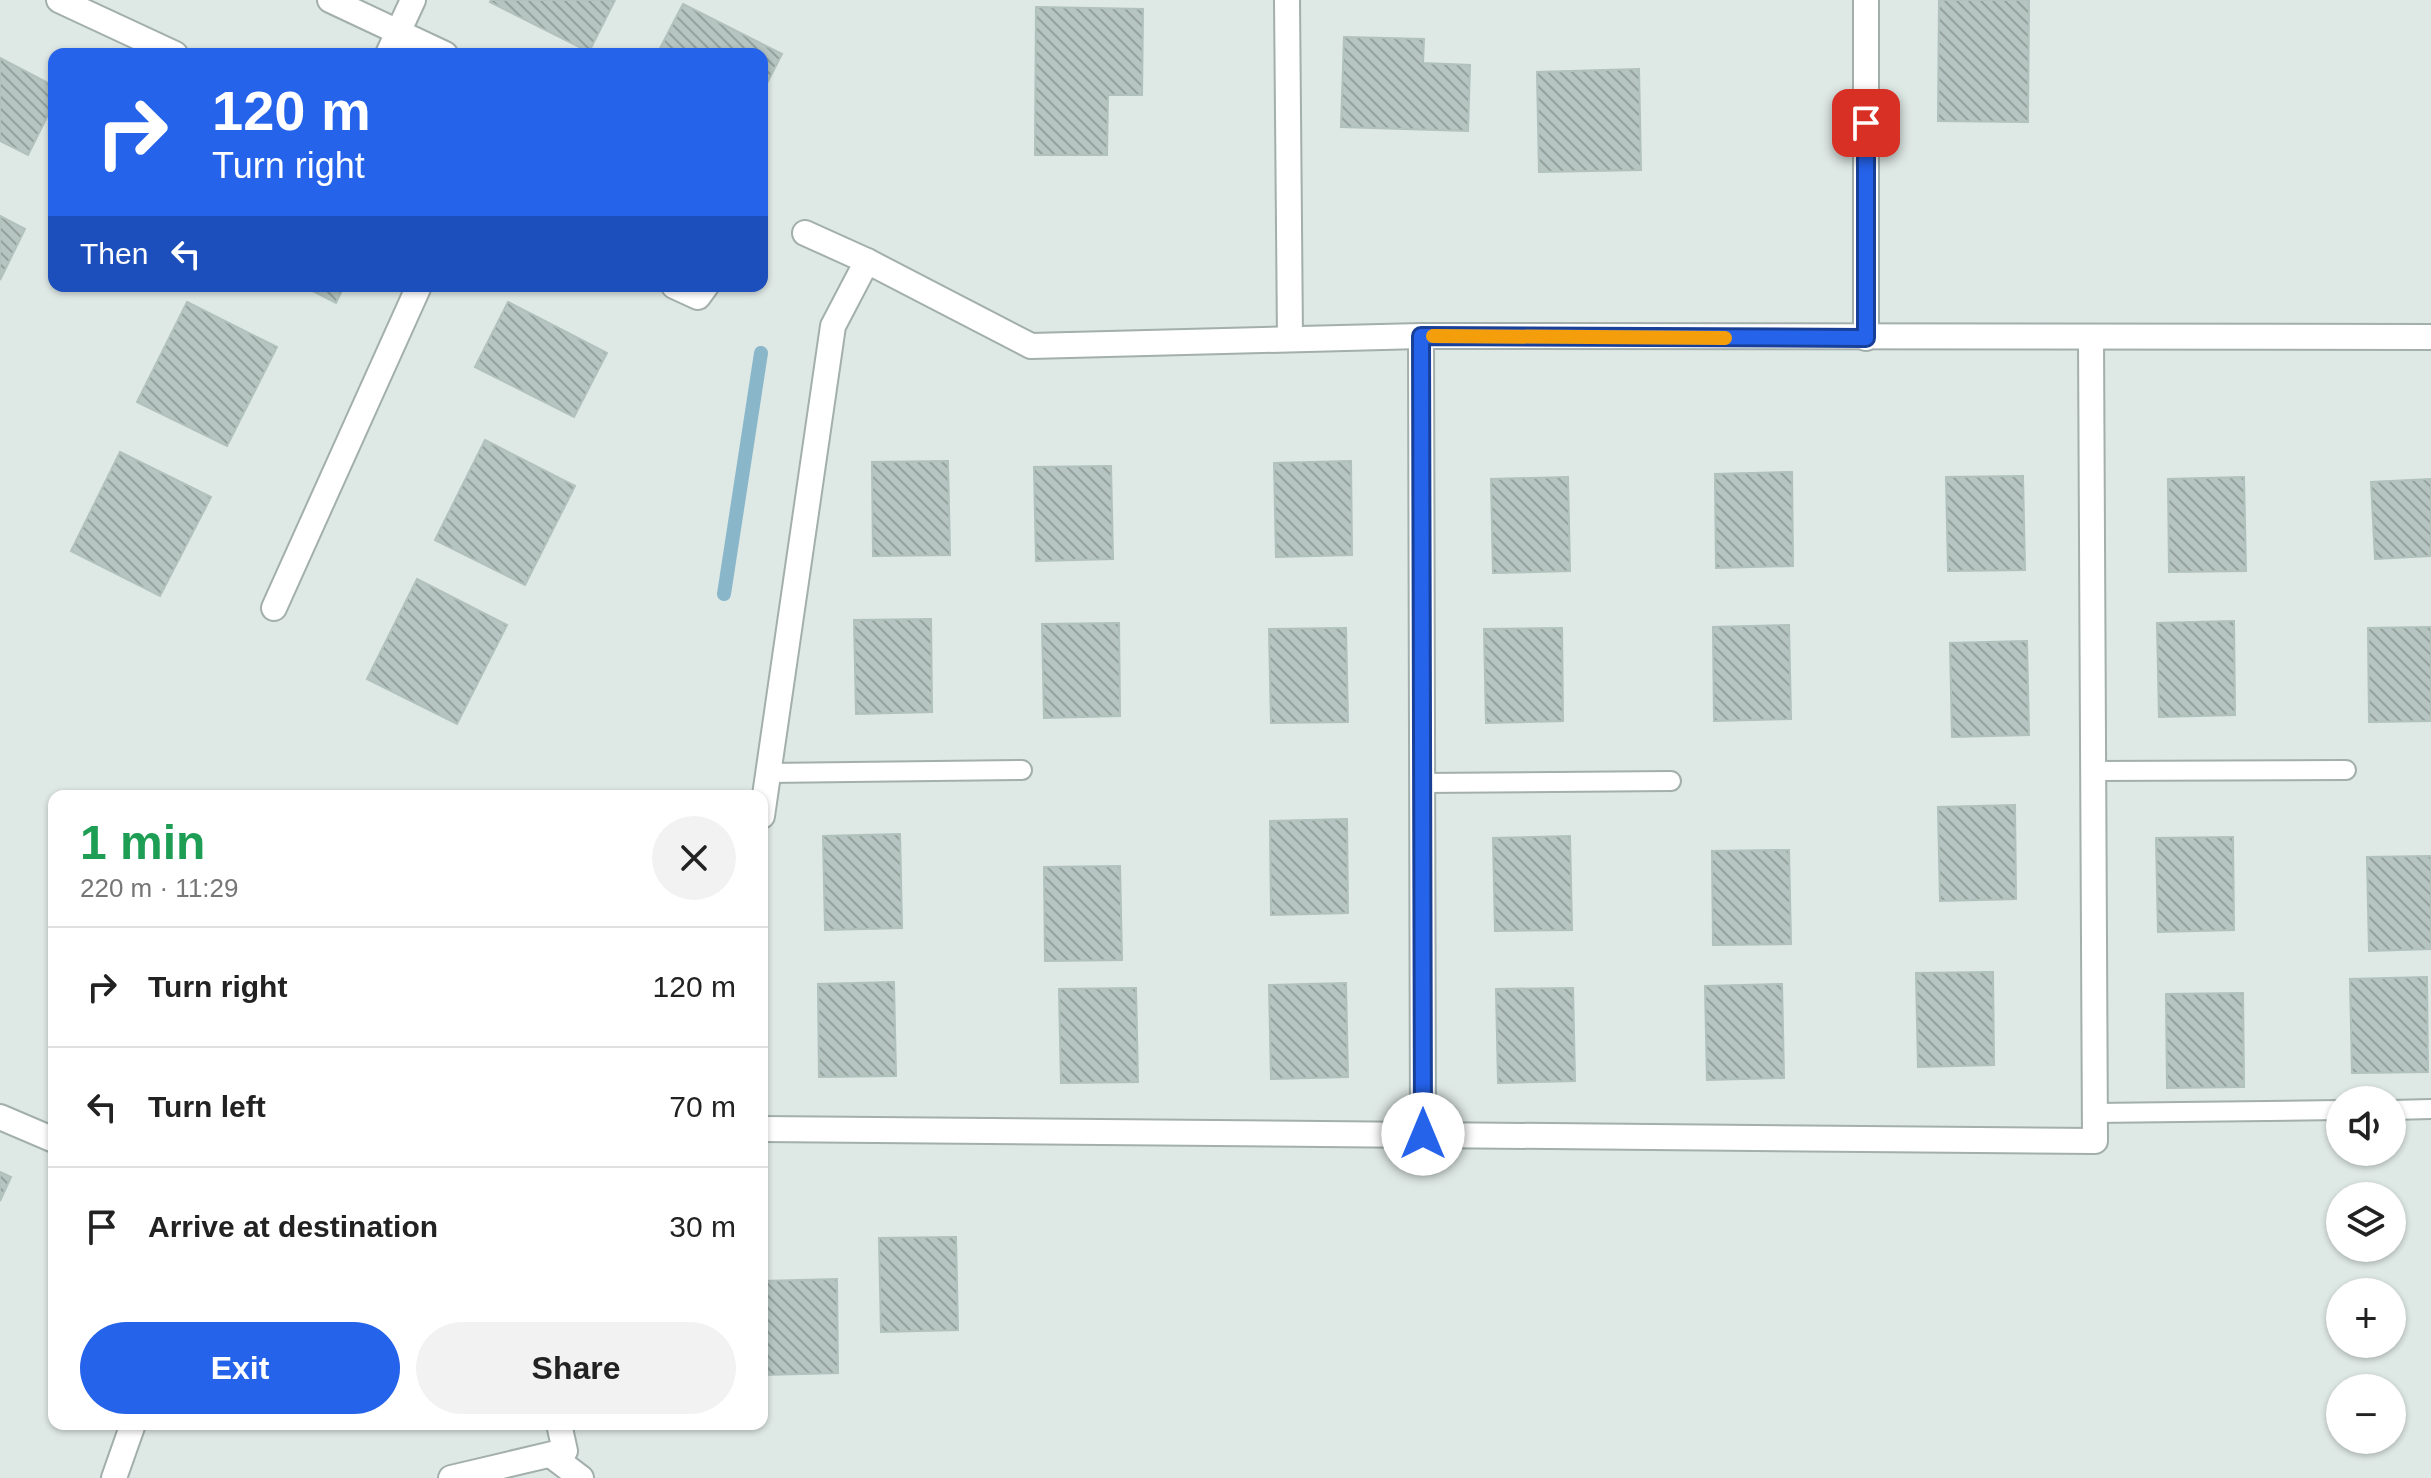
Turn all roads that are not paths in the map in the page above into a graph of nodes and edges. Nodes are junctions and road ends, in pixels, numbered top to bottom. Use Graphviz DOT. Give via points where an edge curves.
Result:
graph roads {
  1 [pos="59,0"];
  2 [pos="330,0"];
  3 [pos="413,0"];
  4 [pos="1287,0"];
  5 [pos="1866,0"];
  6 [pos="399,32"];
  7 [pos="162,48"];
  8 [pos="391,48"];
  9 [pos="432,48"];
  10 [pos="805,233"];
  11 [pos="867,261"];
  12 [pos="416,292"];
  13 [pos="1421,336"];
  14 [pos="2431,337"];
  15 [pos="1866,338"];
  16 [pos="2091,338"];
  17 [pos="1290,339"];
  18 [pos="274,608"];
  19 [pos="1022,770"];
  20 [pos="2346,770"];
  21 [pos="2094,771"];
  22 [pos="768,773"];
  23 [pos="1671,781"];
  24 [pos="1422,783"];
  25 [pos="766,790"];
  26 [pos="2431,1109"];
  27 [pos="2326,1110"];
  28 [pos="2406,1110"];
  29 [pos="2095,1113"];
  30 [pos="0,1117"];
  31 [pos="768,1129"];
  32 [pos="1423,1134"];
  33 [pos="48,1137"];
  34 [pos="131,1430"];
  35 [pos="560,1430"];
  36 [pos="552,1456"];
  37 [pos="114,1478"];
  38 [pos="451,1478"];
  39 [pos="581,1478"];
  1 -- 7 [label="street"];
  2 -- 6 [label="street"];
  3 -- 6 [label="street"];
  4 -- 17 [label="street"];
  5 -- 15 [label="street"];
  6 -- 8 [label="street"];
  6 -- 9 [label="street"];
  10 -- 11 [label="street"];
  11 -- 17 [label="street" via="1031,346"];
  11 -- 22 [label="street" via="833,326"];
  12 -- 18 [label="street"];
  13 -- 15 [label="street"];
  13 -- 17 [label="street"];
  13 -- 24 [label="street"];
  14 -- 16 [label="street"];
  15 -- 16 [label="street"];
  16 -- 21 [label="street"];
  19 -- 22 [label="lane"];
  20 -- 21 [label="lane"];
  21 -- 29 [label="street"];
  22 -- 25 [label="street"];
  23 -- 24 [label="lane"];
  24 -- 32 [label="street"];
  26 -- 28 [label="lane"];
  27 -- 29 [label="lane"];
  29 -- 32 [label="street" via="2095,1141"];
  30 -- 33 [label="street"];
  31 -- 32 [label="street"];
  34 -- 37 [label="street"];
  35 -- 36 [label="street" via="565,1451"];
  36 -- 38 [label="street"];
  36 -- 39 [label="street"];
}
